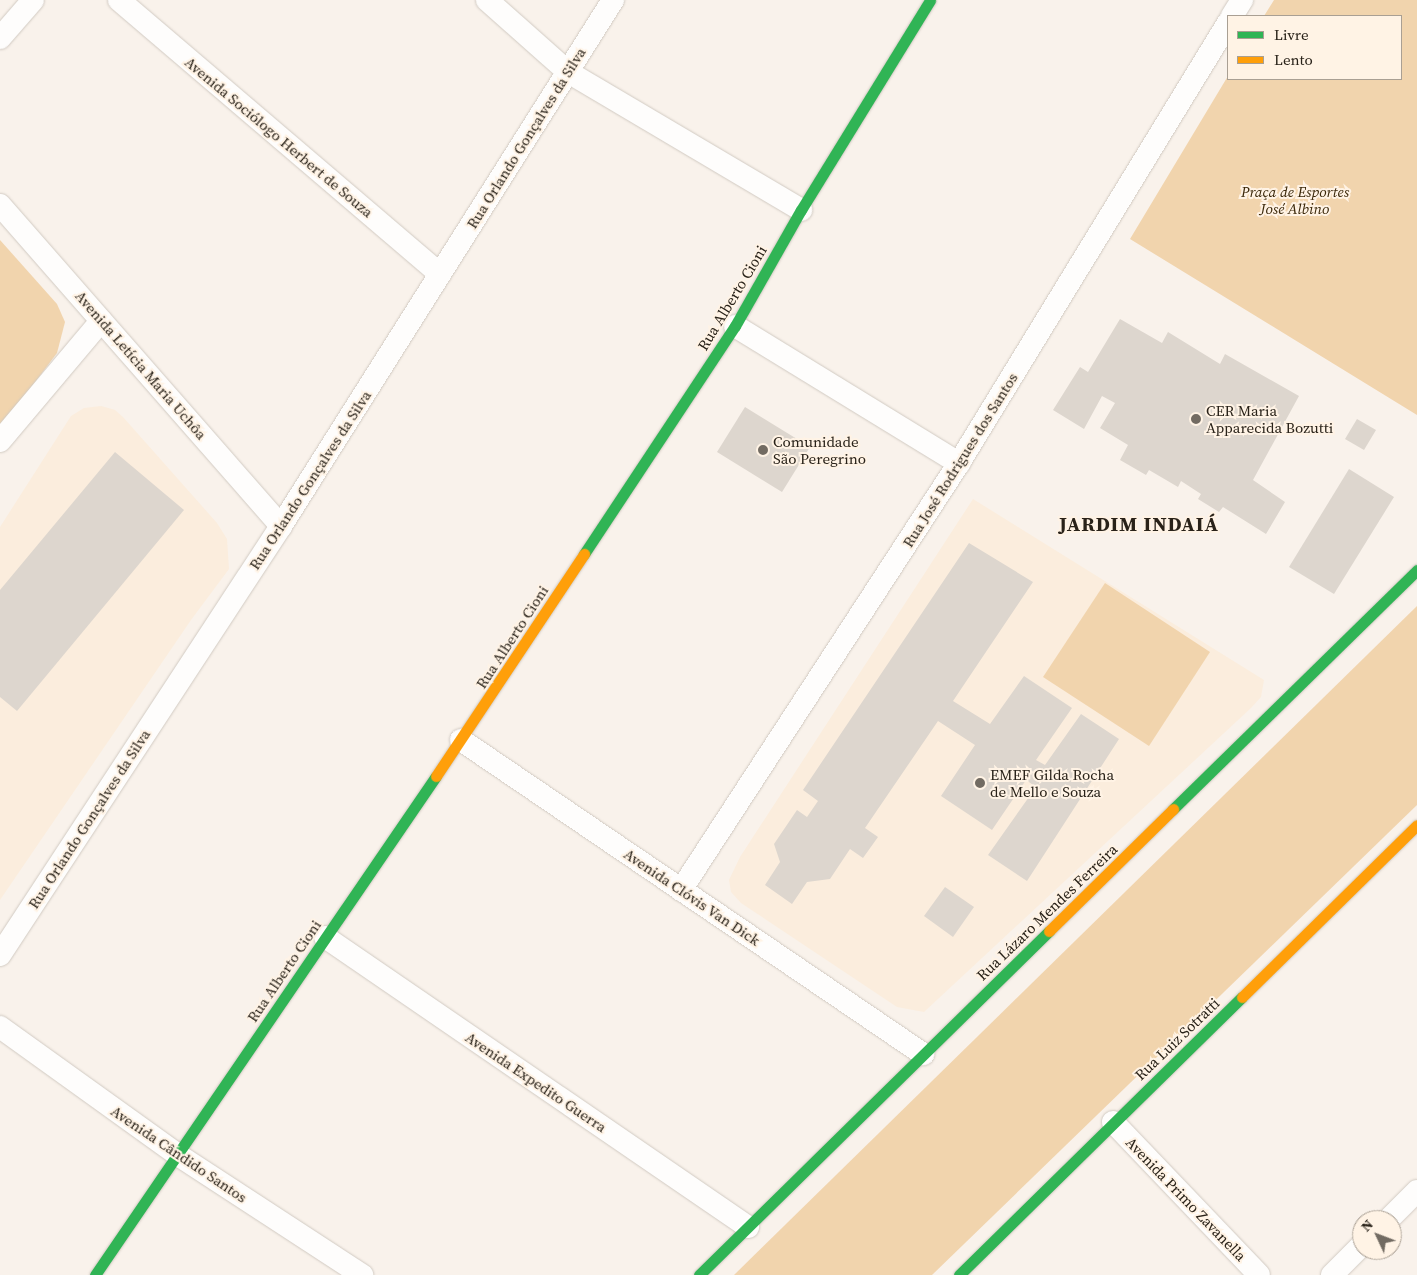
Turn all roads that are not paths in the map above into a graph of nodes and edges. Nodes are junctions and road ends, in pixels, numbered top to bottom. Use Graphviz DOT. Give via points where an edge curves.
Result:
graph roads {
  1 [pos="33,0"];
  2 [pos="119,0"];
  3 [pos="487,0"];
  4 [pos="613,0"];
  5 [pos="930,0"];
  6 [pos="1242,0"];
  7 [pos="1233,15"];
  8 [pos="1227,25"];
  9 [pos="0,38"];
  10 [pos="568,72"];
  11 [pos="0,205"];
  12 [pos="801,210"];
  13 [pos="440,274"];
  14 [pos="101,321"];
  15 [pos="735,326"];
  16 [pos="0,440"];
  17 [pos="959,463"];
  18 [pos="281,526"];
  19 [pos="1417,570"];
  20 [pos="461,740"];
  21 [pos="1416,828"];
  22 [pos="681,890"];
  23 [pos="325,937"];
  24 [pos="0,956"];
  25 [pos="0,1027"];
  26 [pos="923,1054"];
  27 [pos="1113,1122"];
  28 [pos="178,1155"];
  29 [pos="1417,1191"];
  30 [pos="1398,1210"];
  31 [pos="748,1227"];
  32 [pos="1352,1255"];
  33 [pos="95,1275"];
  34 [pos="362,1275"];
  35 [pos="699,1275"];
  36 [pos="959,1275"];
  37 [pos="1259,1275"];
  38 [pos="1332,1275"];
  1 -- 9 [label="street"];
  2 -- 13 [label="street, Avenida Sociólogo Herbert de Souza"];
  3 -- 10 [label="street"];
  4 -- 10 [label="street, Rua Orlando Gonçalves da Silva"];
  5 -- 12 [label="main road, Rua Alberto Cioni"];
  6 -- 7 [label="street"];
  8 -- 17 [label="street, Rua José Rodrigues dos Santos"];
  10 -- 12 [label="street"];
  10 -- 13 [label="street, Rua Orlando Gonçalves da Silva"];
  11 -- 14 [label="street, Avenida Letícia Maria Uchôa"];
  12 -- 15 [label="main road, Rua Alberto Cioni"];
  13 -- 18 [label="street, Rua Orlando Gonçalves da Silva"];
  14 -- 16 [label="street"];
  14 -- 18 [label="street, Avenida Letícia Maria Uchôa"];
  15 -- 17 [label="street"];
  15 -- 20 [label="main road, Rua Alberto Cioni"];
  17 -- 22 [label="street, Rua José Rodrigues dos Santos"];
  18 -- 24 [label="street, Rua Orlando Gonçalves da Silva"];
  19 -- 26 [label="main road, Rua Lázaro Mendes Ferreira"];
  20 -- 22 [label="street, Avenida Clóvis Van Dick"];
  20 -- 23 [label="main road, Rua Alberto Cioni"];
  21 -- 27 [label="main road, Rua Luiz Sotratti"];
  22 -- 26 [label="street, Avenida Clóvis Van Dick"];
  23 -- 28 [label="main road, Rua Alberto Cioni"];
  23 -- 31 [label="street, Avenida Expedito Guerra"];
  25 -- 28 [label="street, Avenida Cândido Santos"];
  26 -- 31 [label="main road, Rua Lázaro Mendes Ferreira"];
  27 -- 36 [label="main road, Rua Luiz Sotratti"];
  27 -- 37 [label="street, Avenida Primo Zavanella"];
  28 -- 33 [label="main road, Rua Alberto Cioni"];
  28 -- 34 [label="street, Avenida Cândido Santos"];
  29 -- 30 [label="street"];
  31 -- 35 [label="main road, Rua Lázaro Mendes Ferreira"];
  32 -- 38 [label="street"];
}
